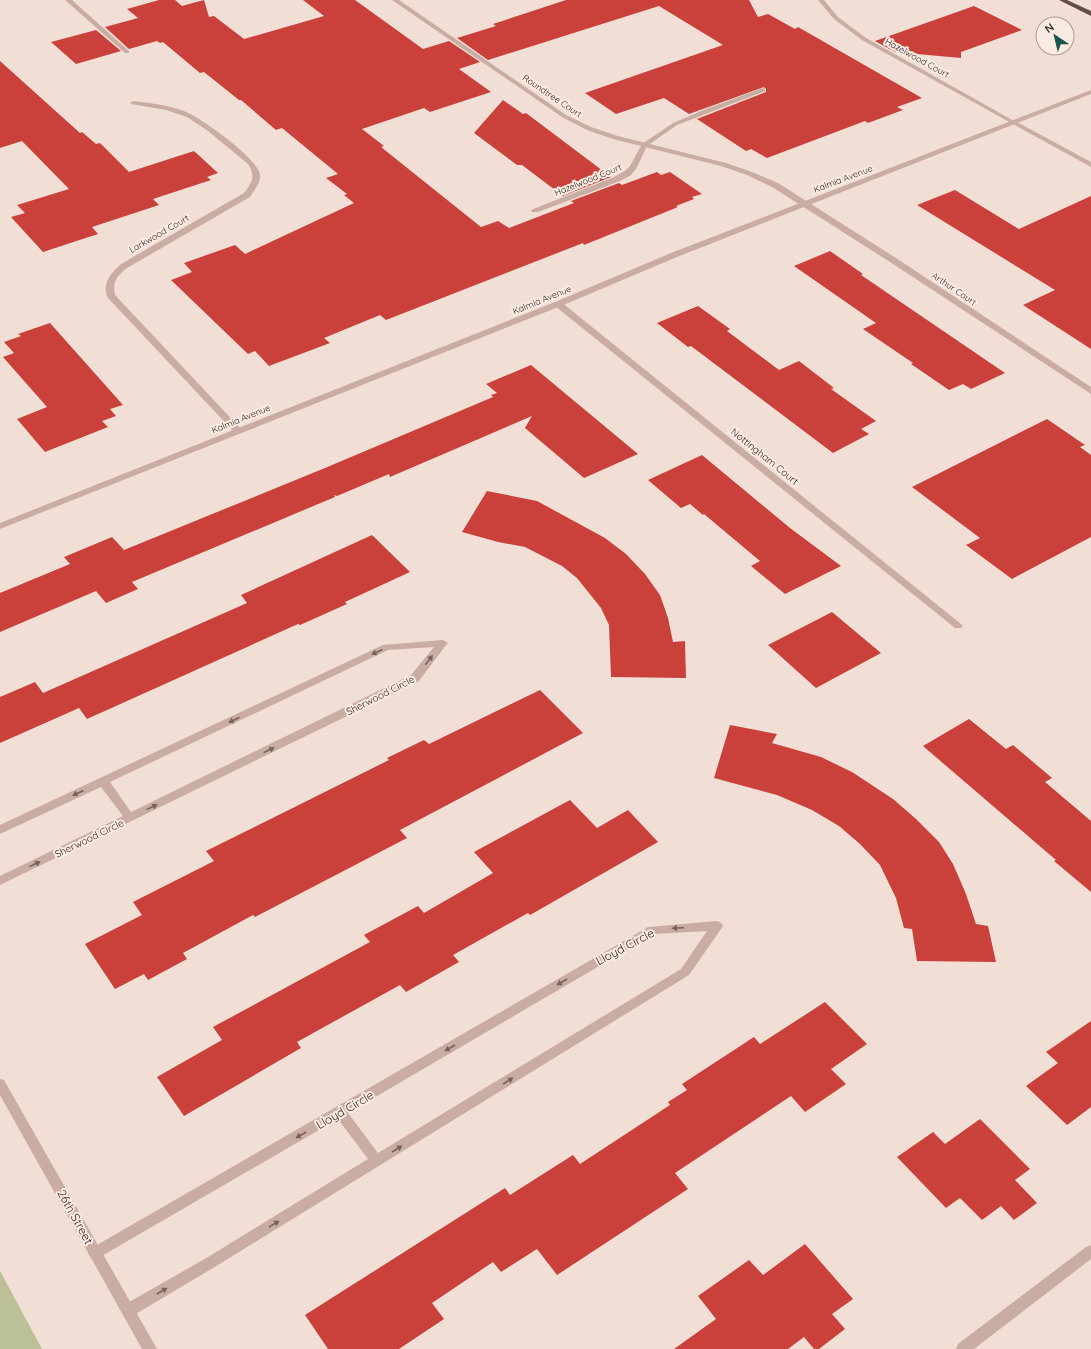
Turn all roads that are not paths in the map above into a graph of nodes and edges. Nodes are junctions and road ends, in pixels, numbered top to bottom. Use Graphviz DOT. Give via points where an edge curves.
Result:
graph roads {
  1 [pos="68,0"];
  2 [pos="395,0"];
  3 [pos="821,0"];
  4 [pos="1062,0"];
  5 [pos="1091,14"];
  6 [pos="127,52"];
  7 [pos="763,90"];
  8 [pos="1091,92"];
  9 [pos="134,103"];
  10 [pos="1013,122"];
  11 [pos="644,145"];
  12 [pos="1091,165"];
  13 [pos="806,204"];
  14 [pos="535,210"];
  15 [pos="558,304"];
  16 [pos="1091,391"];
  17 [pos="238,431"];
  18 [pos="0,526"];
  19 [pos="958,626"];
  20 [pos="103,782"];
  21 [pos="130,818"];
  22 [pos="0,830"];
  23 [pos="0,881"];
  24 [pos="0,1084"];
  25 [pos="340,1112"];
  26 [pos="377,1161"];
  27 [pos="1091,1251"];
  28 [pos="95,1253"];
  29 [pos="129,1310"];
  30 [pos="150,1349"];
  31 [pos="963,1349"];
  1 -- 6 [label="street"];
  2 -- 11 [label="street, Roundtree Court" via="564,116 583,127 614,139"];
  3 -- 10 [label="street, Hazelwood Court" via="836,18 864,39"];
  4 -- 5 [label="highway"];
  7 -- 11 [label="street, Hazelwood Court" via="692,116"];
  8 -- 10 [label="street, Kalmia Avenue"];
  9 -- 17 [label="street, Larkwood Court" via="176,110 195,119 251,163 257,172 256,184 247,195 124,266 114,274 109,287 111,296"];
  10 -- 12 [label="street, Hazelwood Court"];
  10 -- 13 [label="street, Kalmia Avenue"];
  11 -- 13 [label="street, Roundtree Court" via="710,160 756,175"];
  11 -- 14 [label="street, Hazelwood Court" via="628,173"];
  13 -- 15 [label="street, Kalmia Avenue" via="674,255"];
  13 -- 16 [label="street, Arthur Court"];
  15 -- 17 [label="street, Kalmia Avenue"];
  15 -- 19 [label="street, Nottingham Court"];
  17 -- 18 [label="street, Kalmia Avenue"];
  20 -- 21 [label="street"];
  21 -- 20 [label="street, Sherwood Circle, one-way" via="415,678 443,643 386,648"];
  20 -- 22 [label="street, Sherwood Circle, one-way"];
  23 -- 21 [label="street, Sherwood Circle, one-way"];
  24 -- 28 [label="street, 26th Street"];
  25 -- 26 [label="street"];
  26 -- 25 [label="street, Lloyd Circle, one-way" via="685,972 717,926 652,930"];
  25 -- 28 [label="street, Lloyd Circle, one-way"];
  29 -- 26 [label="street, Lloyd Circle, one-way"];
  27 -- 31 [label="street"];
  28 -- 29 [label="street, 26th Street"];
  29 -- 30 [label="street, 26th Street"];
}
